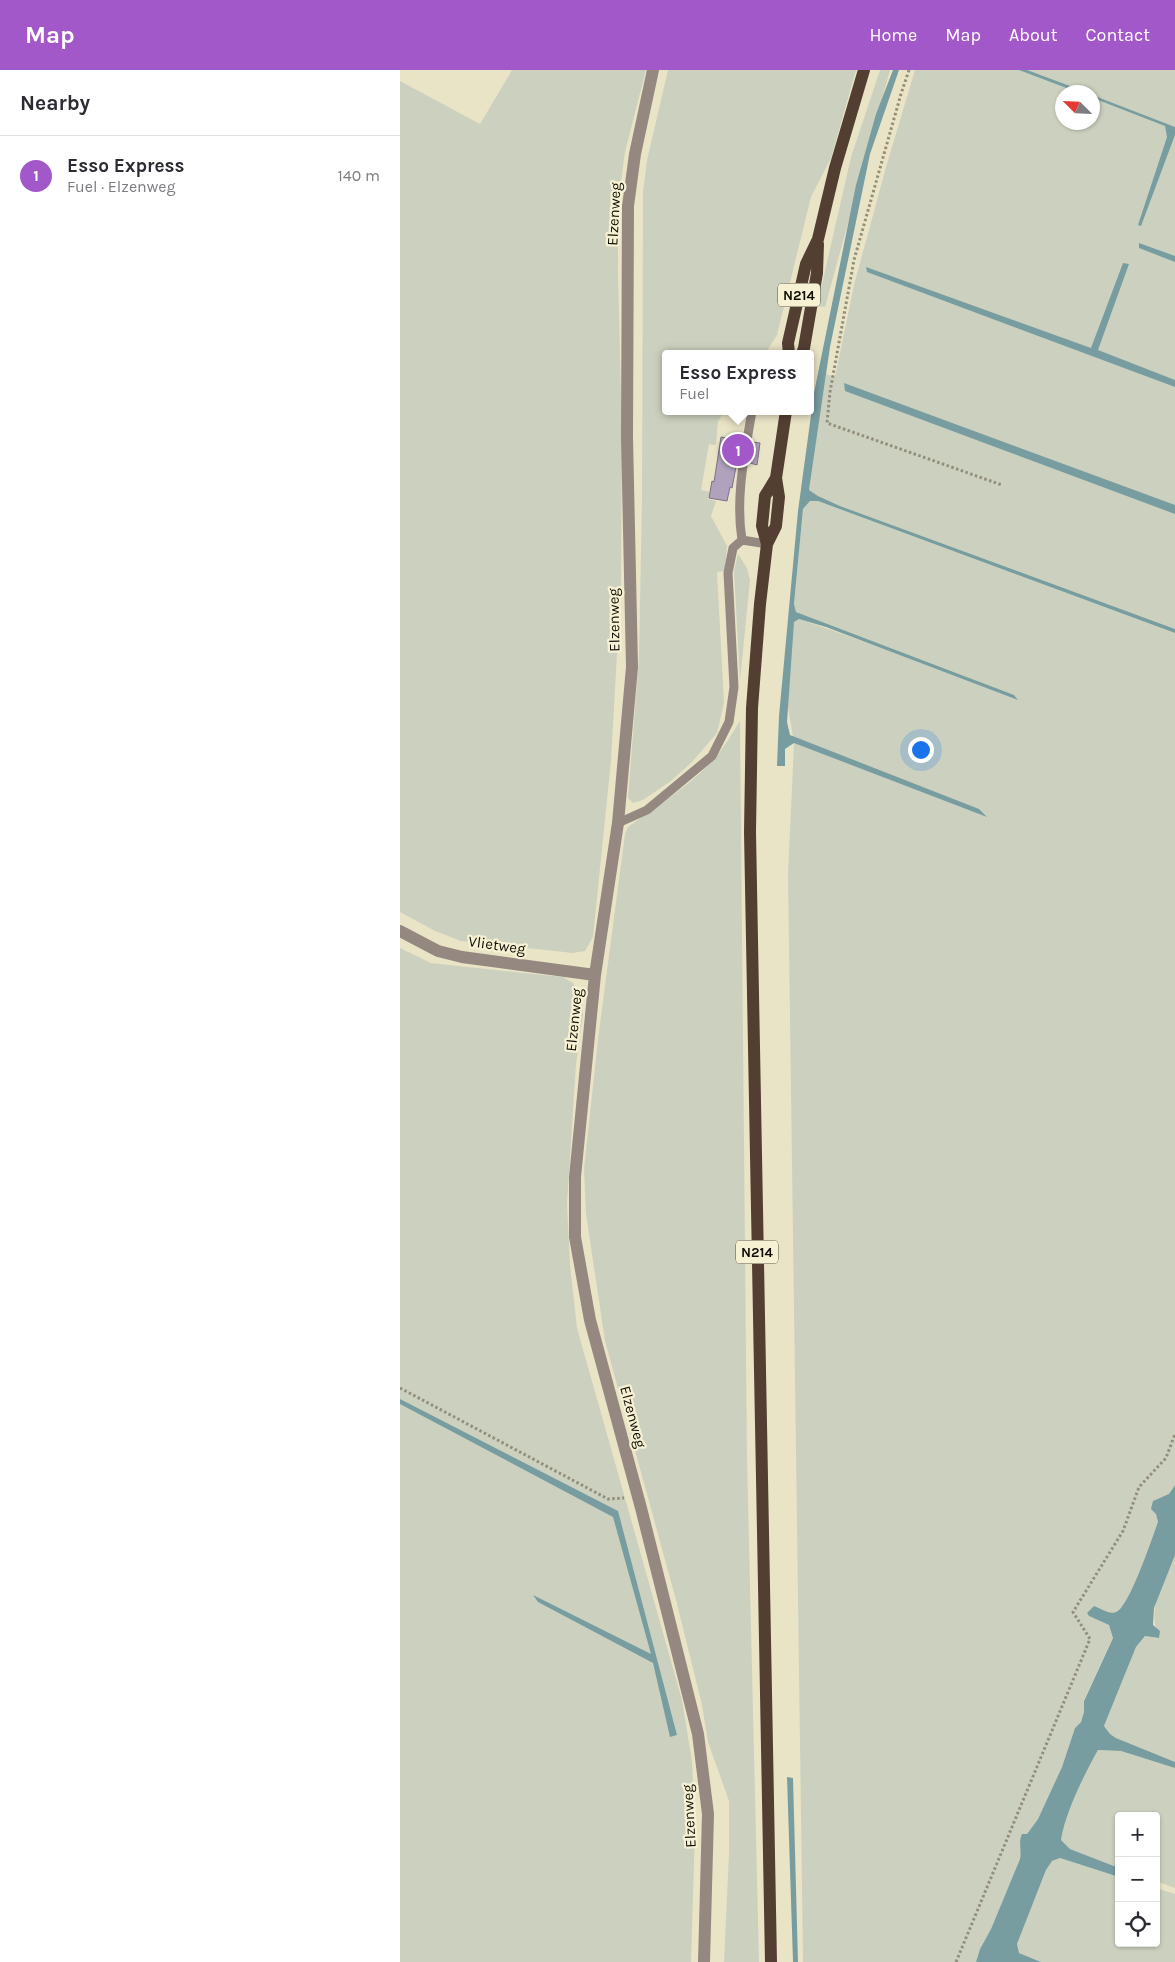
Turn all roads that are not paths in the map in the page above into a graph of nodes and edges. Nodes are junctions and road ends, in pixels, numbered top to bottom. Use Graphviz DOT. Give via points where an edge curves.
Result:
graph roads {
  1 [pos="653,70"];
  2 [pos="864,70"];
  3 [pos="818,238"];
  4 [pos="789,350"];
  5 [pos="803,350"];
  6 [pos="751,415"];
  7 [pos="785,415"];
  8 [pos="742,540"];
  9 [pos="767,544"];
  10 [pos="618,823"];
  11 [pos="400,931"];
  12 [pos="595,975"];
  13 [pos="704,1962"];
  14 [pos="771,1962"];
  1 -- 10 [label="street, Elzenweg" via="634,154 628,206 627,437 632,667"];
  2 -- 3 [label="main road, N214"];
  3 -- 4 [label="main road, N214" via="806,264 788,343"];
  3 -- 5 [label="main road, N214" via="818,273"];
  6 -- 8 [label="lane" via="741,480 739,520"];
  7 -- 9 [label="main road, N214" via="776,478 765,496 762,526"];
  8 -- 9 [label="lane"];
  8 -- 10 [label="lane" via="733,548 728,573 734,687 729,722 712,756 647,810"];
  9 -- 14 [label="main road, N214" via="752,708 750,832"];
  10 -- 12 [label="street, Elzenweg"];
  11 -- 12 [label="street, Vlietweg" via="438,951 462,957"];
  12 -- 13 [label="street, Elzenweg" via="575,1177 575,1237 590,1320 698,1734 708,1814"];
}
